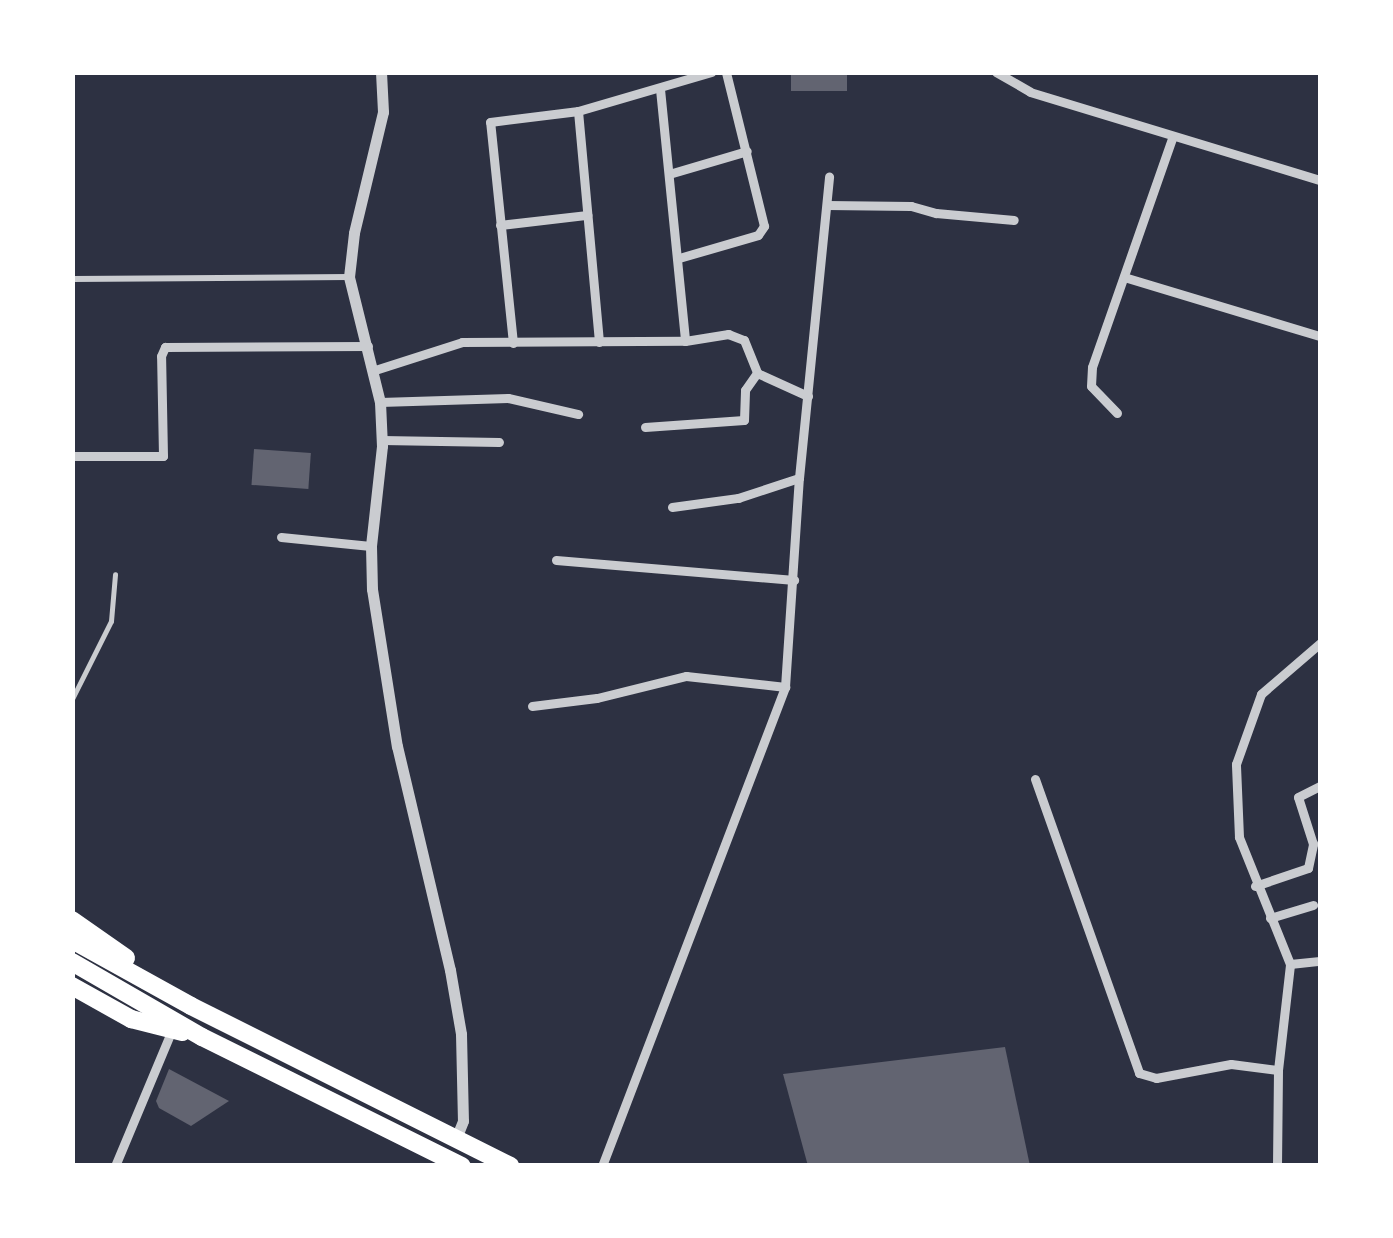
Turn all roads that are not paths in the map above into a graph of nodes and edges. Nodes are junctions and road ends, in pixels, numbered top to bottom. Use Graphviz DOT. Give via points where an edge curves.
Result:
graph roads {
  1 [pos="381,72"];
  2 [pos="711,72"];
  3 [pos="726,72"];
  4 [pos="996,72"];
  5 [pos="660,89"];
  6 [pos="578,112"];
  7 [pos="1172,138"];
  8 [pos="746,151"];
  9 [pos="669,174"];
  10 [pos="829,176"];
  11 [pos="1320,180"];
  12 [pos="827,205"];
  13 [pos="587,215"];
  14 [pos="1014,220"];
  15 [pos="500,225"];
  16 [pos="680,258"];
  17 [pos="349,277"];
  18 [pos="1124,277"];
  19 [pos="72,279"];
  20 [pos="1320,336"];
  21 [pos="685,341"];
  22 [pos="599,342"];
  23 [pos="513,343"];
  24 [pos="368,346"];
  25 [pos="374,370"];
  26 [pos="758,373"];
  27 [pos="808,396"];
  28 [pos="380,402"];
  29 [pos="1117,413"];
  30 [pos="578,414"];
  31 [pos="645,427"];
  32 [pos="382,440"];
  33 [pos="499,442"];
  34 [pos="72,456"];
  35 [pos="798,478"];
  36 [pos="672,507"];
  37 [pos="281,537"];
  38 [pos="370,546"];
  39 [pos="556,560"];
  40 [pos="115,574"];
  41 [pos="794,580"];
  42 [pos="1320,644"];
  43 [pos="785,687"];
  44 [pos="72,699"];
  45 [pos="532,706"];
  46 [pos="1035,779"];
  47 [pos="1320,786"];
  48 [pos="1255,886"];
  49 [pos="1313,905"];
  50 [pos="1270,918"];
  51 [pos="72,920"];
  52 [pos="72,931"];
  53 [pos="72,940"];
  54 [pos="96,951"];
  55 [pos="1320,961"];
  56 [pos="72,962"];
  57 [pos="1290,964"];
  58 [pos="72,986"];
  59 [pos="191,1006"];
  60 [pos="173,1028"];
  61 [pos="202,1036"];
  62 [pos="1278,1070"];
  63 [pos="457,1136"];
  64 [pos="115,1166"];
  65 [pos="462,1166"];
  66 [pos="510,1166"];
  67 [pos="602,1166"];
  68 [pos="1276,1166"];
  1 -- 17 [label="street" via="383,112"];
  2 -- 5 [label="street"];
  3 -- 8 [label="street"];
  4 -- 7 [label="street" via="1030,92"];
  5 -- 6 [label="street"];
  5 -- 9 [label="street"];
  6 -- 13 [label="street"];
  6 -- 15 [label="street" via="490,122"];
  7 -- 11 [label="street"];
  7 -- 18 [label="street"];
  8 -- 9 [label="street"];
  8 -- 16 [label="street" via="762,232"];
  9 -- 16 [label="street"];
  10 -- 12 [label="street"];
  12 -- 14 [label="street" via="911,206"];
  12 -- 27 [label="street"];
  13 -- 15 [label="street"];
  13 -- 22 [label="street"];
  15 -- 23 [label="street"];
  16 -- 21 [label="street"];
  17 -- 19 [label="street"];
  17 -- 24 [label="street"];
  18 -- 20 [label="street"];
  18 -- 29 [label="street" via="1091,386"];
  21 -- 22 [label="street"];
  21 -- 26 [label="street" via="736,335"];
  22 -- 23 [label="street"];
  23 -- 25 [label="street" via="462,342"];
  24 -- 25 [label="street"];
  24 -- 34 [label="street" via="166,347 162,456"];
  25 -- 28 [label="street"];
  26 -- 27 [label="street"];
  26 -- 31 [label="street" via="746,390 744,420"];
  27 -- 35 [label="street"];
  28 -- 30 [label="street" via="508,398"];
  28 -- 32 [label="street"];
  32 -- 33 [label="street"];
  32 -- 38 [label="street"];
  35 -- 36 [label="street" via="738,498"];
  35 -- 41 [label="street"];
  37 -- 38 [label="street"];
  38 -- 63 [label="street" via="396,746 461,1034 463,1121"];
  39 -- 41 [label="street"];
  40 -- 44 [label="lane" via="111,621"];
  41 -- 43 [label="street"];
  42 -- 48 [label="street" via="1261,694 1241,740 1235,816"];
  43 -- 45 [label="street" via="686,676"];
  43 -- 67 [label="street"];
  46 -- 62 [label="street" via="1134,1064 1146,1078 1231,1064"];
  47 -- 48 [label="street" via="1298,797 1313,844 1308,868"];
  48 -- 50 [label="street"];
  49 -- 50 [label="street"];
  50 -- 57 [label="street"];
  51 -- 59 [label="highway"];
  52 -- 54 [label="street"];
  53 -- 59 [label="highway"];
  55 -- 57 [label="street"];
  56 -- 61 [label="highway"];
  57 -- 62 [label="street"];
  58 -- 61 [label="highway" via="131,1019"];
  59 -- 66 [label="highway"];
  60 -- 64 [label="street"];
  61 -- 65 [label="highway"];
  62 -- 68 [label="street"];
}
